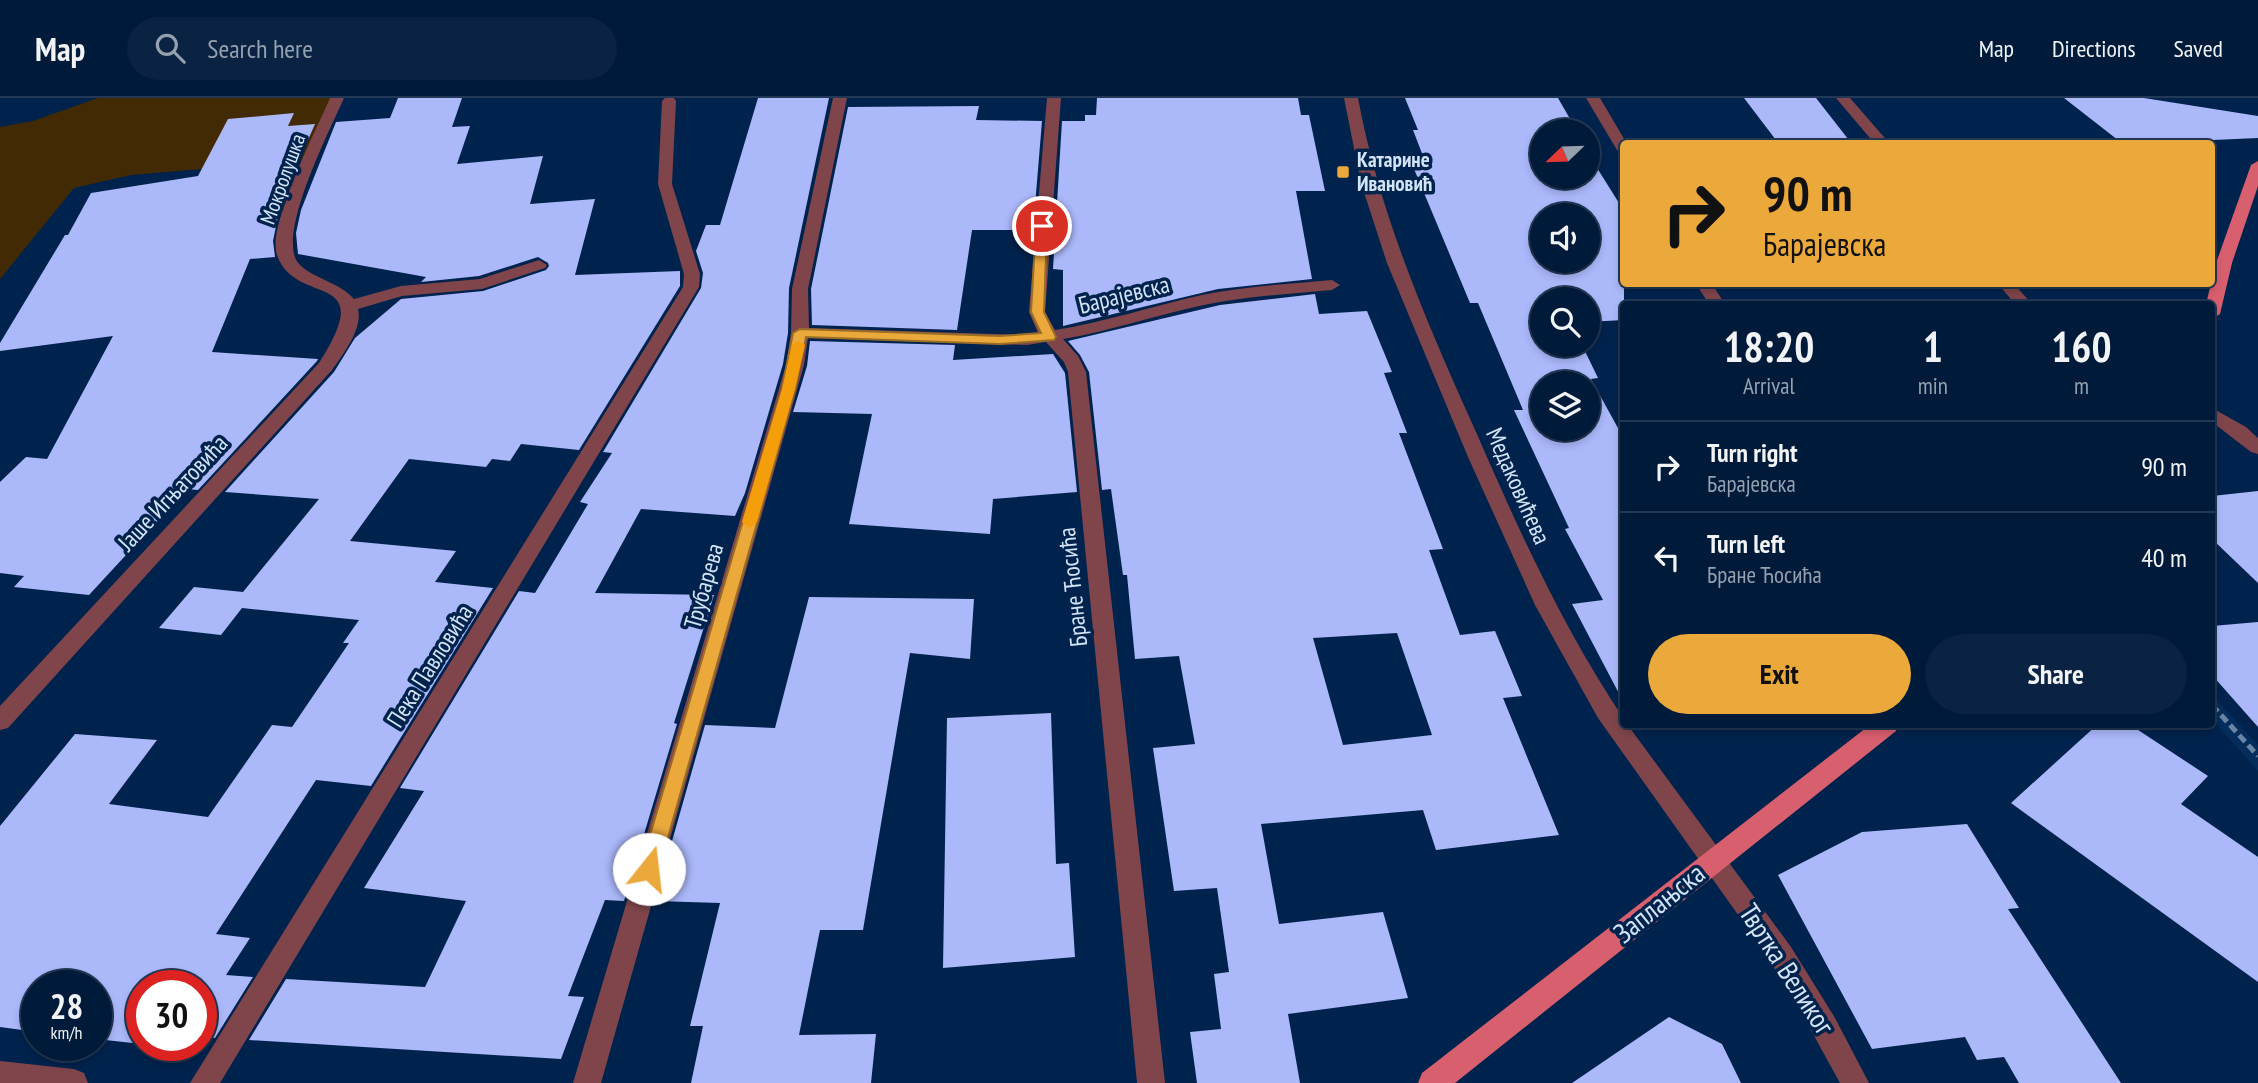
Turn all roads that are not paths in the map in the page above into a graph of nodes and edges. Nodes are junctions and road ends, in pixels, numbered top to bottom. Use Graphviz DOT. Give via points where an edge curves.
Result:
graph roads {
  1 [pos="337,98"];
  2 [pos="840,98"];
  3 [pos="1054,98"];
  4 [pos="1351,98"];
  5 [pos="1593,98"];
  6 [pos="1843,98"];
  7 [pos="669,101"];
  8 [pos="1880,140"];
  9 [pos="1620,143"];
  10 [pos="2257,172"];
  11 [pos="539,265"];
  12 [pos="1332,285"];
  13 [pos="2009,287"];
  14 [pos="2021,301"];
  15 [pos="2215,301"];
  16 [pos="349,306"];
  17 [pos="800,333"];
  18 [pos="1049,337"];
  19 [pos="2215,416"];
  20 [pos="2258,448"];
  21 [pos="0,721"];
  22 [pos="1883,728"];
  23 [pos="1714,859"];
  24 [pos="0,1075"];
  25 [pos="74,1083"];
  26 [pos="204,1083"];
  27 [pos="587,1083"];
  28 [pos="1151,1083"];
  29 [pos="1432,1083"];
  30 [pos="1855,1083"];
  1 -- 16 [label="street, Мокролушка" via="292,208 284,244 285,257 296,271 337,290"];
  2 -- 17 [label="street, Трубарева" via="800,289"];
  3 -- 18 [label="street, Бране Ћосића" via="1037,299"];
  4 -- 23 [label="street, Медаковићева" via="1365,176 1392,260 1509,530 1606,712"];
  5 -- 9 [label="street"];
  6 -- 8 [label="street"];
  7 -- 26 [label="street, Пека Павловића" via="665,184 692,274 691,287"];
  10 -- 15 [label="main road"];
  11 -- 16 [label="street" via="482,284 401,291"];
  12 -- 18 [label="street, Барајевска" via="1203,300"];
  13 -- 14 [label="street"];
  16 -- 21 [label="street, Јаше Игњатовића" via="342,345 326,366"];
  17 -- 18 [label="street, Барајевска" via="1000,340"];
  17 -- 27 [label="street, Трубарева" via="789,389"];
  18 -- 28 [label="street, Бране Ћосића" via="1072,360 1077,372"];
  19 -- 20 [label="street"];
  22 -- 23 [label="main road, Заплањска"];
  23 -- 29 [label="main road, Заплањска"];
  23 -- 30 [label="street, Твртка Великог" via="1794,974"];
  24 -- 25 [label="street"];
}
